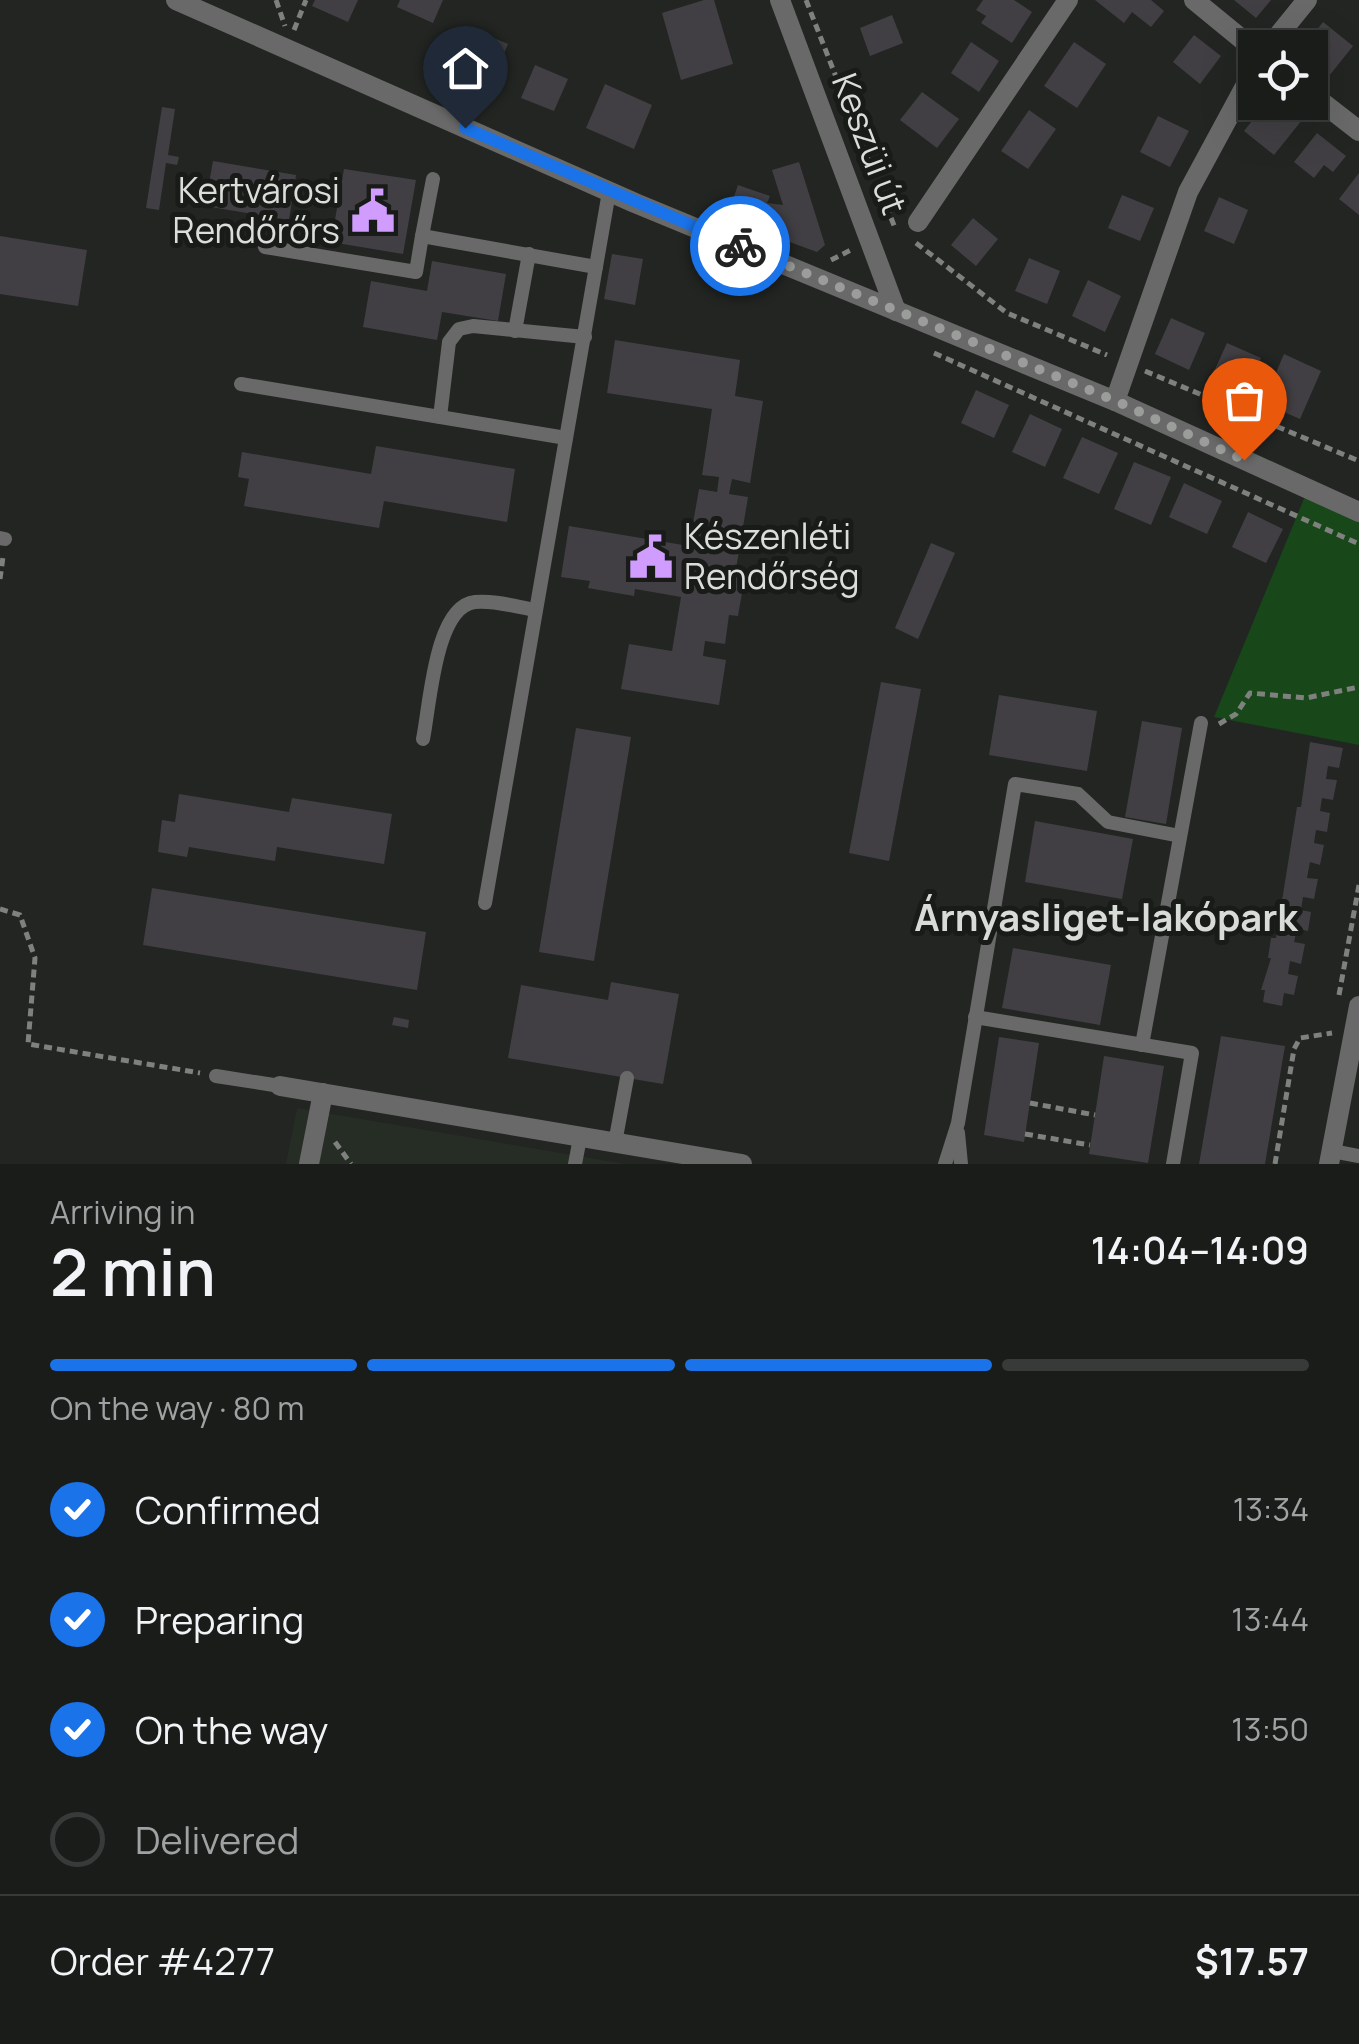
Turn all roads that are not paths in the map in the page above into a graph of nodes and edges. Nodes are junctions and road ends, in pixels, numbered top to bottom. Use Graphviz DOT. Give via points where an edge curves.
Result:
graph roads {
  1 [pos="176,0"];
  2 [pos="780,0"];
  3 [pos="1068,0"];
  4 [pos="1194,0"];
  5 [pos="1307,0"];
  6 [pos="1283,30"];
  7 [pos="1238,36"];
  8 [pos="1238,99"];
  9 [pos="1328,107"];
  10 [pos="1359,131"];
  11 [pos="432,179"];
  12 [pos="610,192"];
  13 [pos="918,222"];
  14 [pos="422,236"];
  15 [pos="265,246"];
  16 [pos="530,254"];
  17 [pos="596,267"];
  18 [pos="896,311"];
  19 [pos="515,331"];
  20 [pos="585,337"];
  21 [pos="240,384"];
  22 [pos="1116,401"];
  23 [pos="440,417"];
  24 [pos="566,438"];
  25 [pos="1359,512"];
  26 [pos="536,610"];
  27 [pos="1200,729"];
  28 [pos="423,739"];
  29 [pos="1180,836"];
  30 [pos="485,903"];
  31 [pos="1359,1006"];
  32 [pos="975,1017"];
  33 [pos="1142,1045"];
  34 [pos="216,1076"];
  35 [pos="627,1078"];
  36 [pos="280,1086"];
  37 [pos="324,1093"];
  38 [pos="958,1123"];
  39 [pos="580,1138"];
  40 [pos="614,1144"];
  41 [pos="1359,1156"];
  42 [pos="1331,1158"];
  43 [pos="308,1164"];
  44 [pos="575,1164"];
  45 [pos="742,1164"];
  46 [pos="946,1164"];
  47 [pos="961,1164"];
  48 [pos="1173,1164"];
  1 -- 12 [label="street"];
  2 -- 18 [label="street, Keszüi út"];
  3 -- 13 [label="street"];
  4 -- 7 [label="street"];
  5 -- 6 [label="street"];
  8 -- 22 [label="street" via="1188,192"];
  9 -- 10 [label="street"];
  11 -- 14 [label="lane"];
  12 -- 17 [label="lane"];
  12 -- 18 [label="street"];
  14 -- 15 [label="lane" via="416,272"];
  14 -- 16 [label="lane"];
  16 -- 17 [label="lane"];
  16 -- 19 [label="lane"];
  17 -- 20 [label="lane"];
  18 -- 22 [label="street"];
  19 -- 20 [label="lane"];
  19 -- 23 [label="lane" via="459,329 449,342"];
  20 -- 24 [label="lane"];
  21 -- 23 [label="lane"];
  22 -- 25 [label="street"];
  23 -- 24 [label="lane"];
  24 -- 26 [label="lane"];
  26 -- 28 [label="lane" via="476,602 446,620"];
  26 -- 30 [label="lane"];
  27 -- 29 [label="lane"];
  29 -- 32 [label="lane" via="1108,822 1078,794 1016,784"];
  29 -- 33 [label="lane"];
  31 -- 42 [label="street"];
  32 -- 33 [label="lane"];
  32 -- 38 [label="lane"];
  33 -- 48 [label="lane" via="1192,1054"];
  34 -- 36 [label="lane"];
  35 -- 40 [label="lane"];
  36 -- 37 [label="street"];
  37 -- 39 [label="street"];
  37 -- 43 [label="street"];
  38 -- 46 [label="lane"];
  38 -- 47 [label="lane"];
  39 -- 40 [label="street"];
  39 -- 44 [label="lane"];
  40 -- 45 [label="street"];
  41 -- 42 [label="lane"];
}
